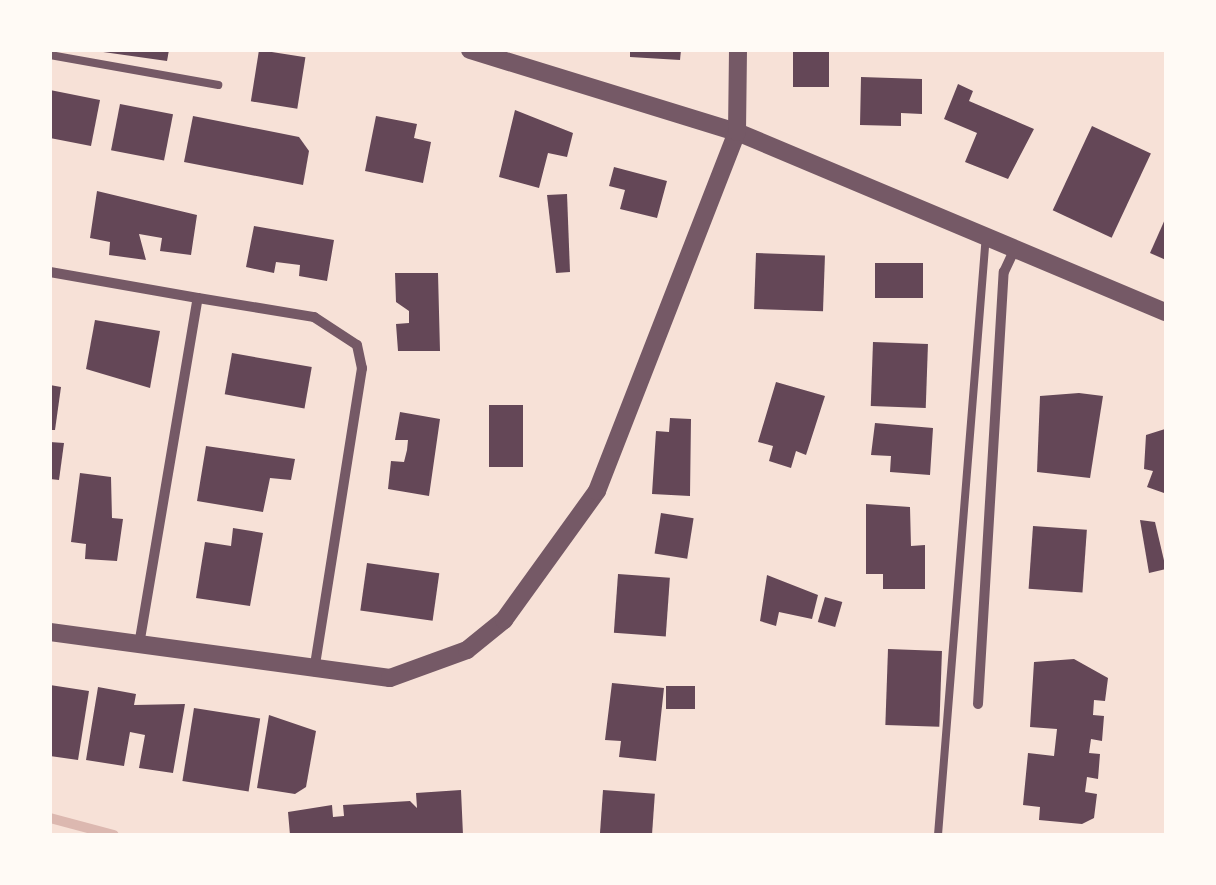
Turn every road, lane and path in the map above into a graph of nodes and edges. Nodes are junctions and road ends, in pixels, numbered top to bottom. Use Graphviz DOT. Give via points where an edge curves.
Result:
graph roads {
  1 [pos="470,50"];
  2 [pos="738,50"];
  3 [pos="50,55"];
  4 [pos="218,84"];
  5 [pos="737,132"];
  6 [pos="986,236"];
  7 [pos="1015,248"];
  8 [pos="50,272"];
  9 [pos="198,298"];
  10 [pos="1166,312"];
  11 [pos="50,632"];
  12 [pos="138,647"];
  13 [pos="314,672"];
  14 [pos="978,704"];
  15 [pos="938,835"];
  1 -- 5 [label="street"];
  2 -- 5 [label="street"];
  3 -- 4 [label="lane"];
  5 -- 6 [label="street"];
  5 -- 13 [label="street" via="597,491 504,620 467,650 390,678"];
  6 -- 7 [label="street"];
  6 -- 15 [label="lane"];
  7 -- 10 [label="street"];
  7 -- 14 [label="street" via="1004,272"];
  8 -- 9 [label="street"];
  9 -- 12 [label="street"];
  9 -- 13 [label="street" via="314,317 357,345 362,368"];
  11 -- 12 [label="street"];
  12 -- 13 [label="street"];
}
